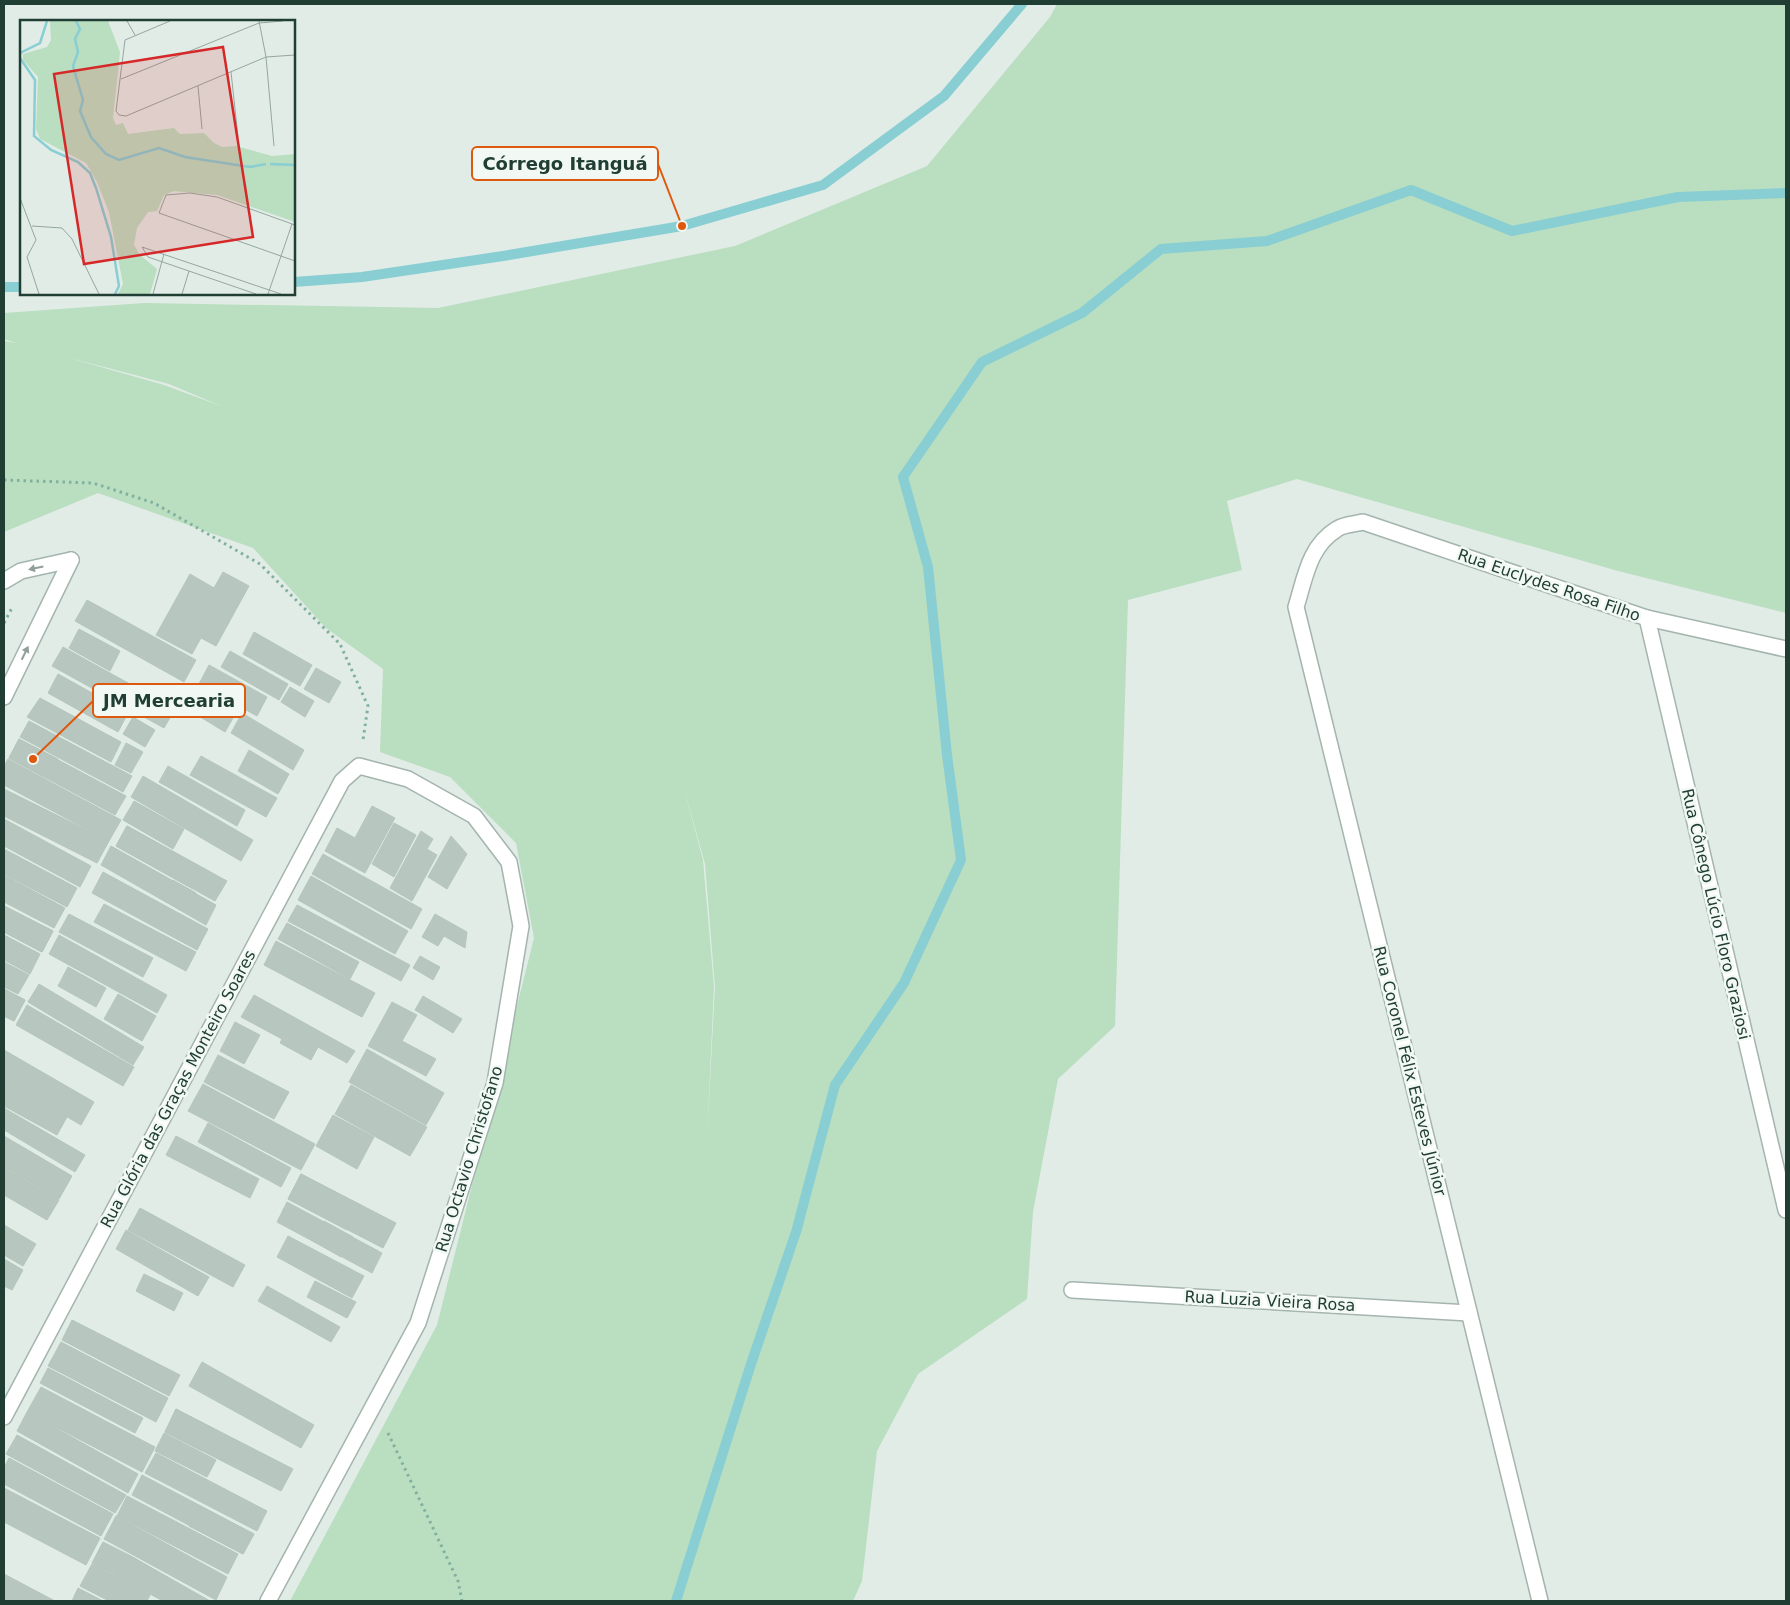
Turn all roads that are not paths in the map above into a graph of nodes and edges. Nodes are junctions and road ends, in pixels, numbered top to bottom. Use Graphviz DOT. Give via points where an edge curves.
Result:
graph roads {
  1 [pos="1320,544"];
  2 [pos="4,581"];
  3 [pos="1646,618"];
  4 [pos="1786,649"];
  5 [pos="4,697"];
  6 [pos="359,766"];
  7 [pos="1786,1210"];
  8 [pos="1072,1290"];
  9 [pos="1469,1313"];
  10 [pos="4,1417"];
  11 [pos="268,1601"];
  12 [pos="1540,1601"];
  1 -- 3 [label="street, Rua Euclydes Rosa Filho" via="1338,528 1364,522"];
  1 -- 9 [label="street, Rua Coronel Félix Esteves Júnior" via="1311,557 1296,607"];
  5 -- 2 [label="street, one-way" via="71,560 21,571"];
  3 -- 4 [label="street, Rua Euclydes Rosa Filho"];
  3 -- 7 [label="street, Rua Cônego Lúcio Floro Graziosi"];
  6 -- 10 [label="street, Rua Glória das Graças Monteiro Soares" via="342,781"];
  6 -- 11 [label="street, Rua Octavio Christofano" via="408,779 474,816 509,862 521,926 495,1083 418,1323"];
  8 -- 9 [label="street, Rua Luzia Vieira Rosa"];
  9 -- 12 [label="street, Rua Coronel Félix Esteves Júnior"];
}
